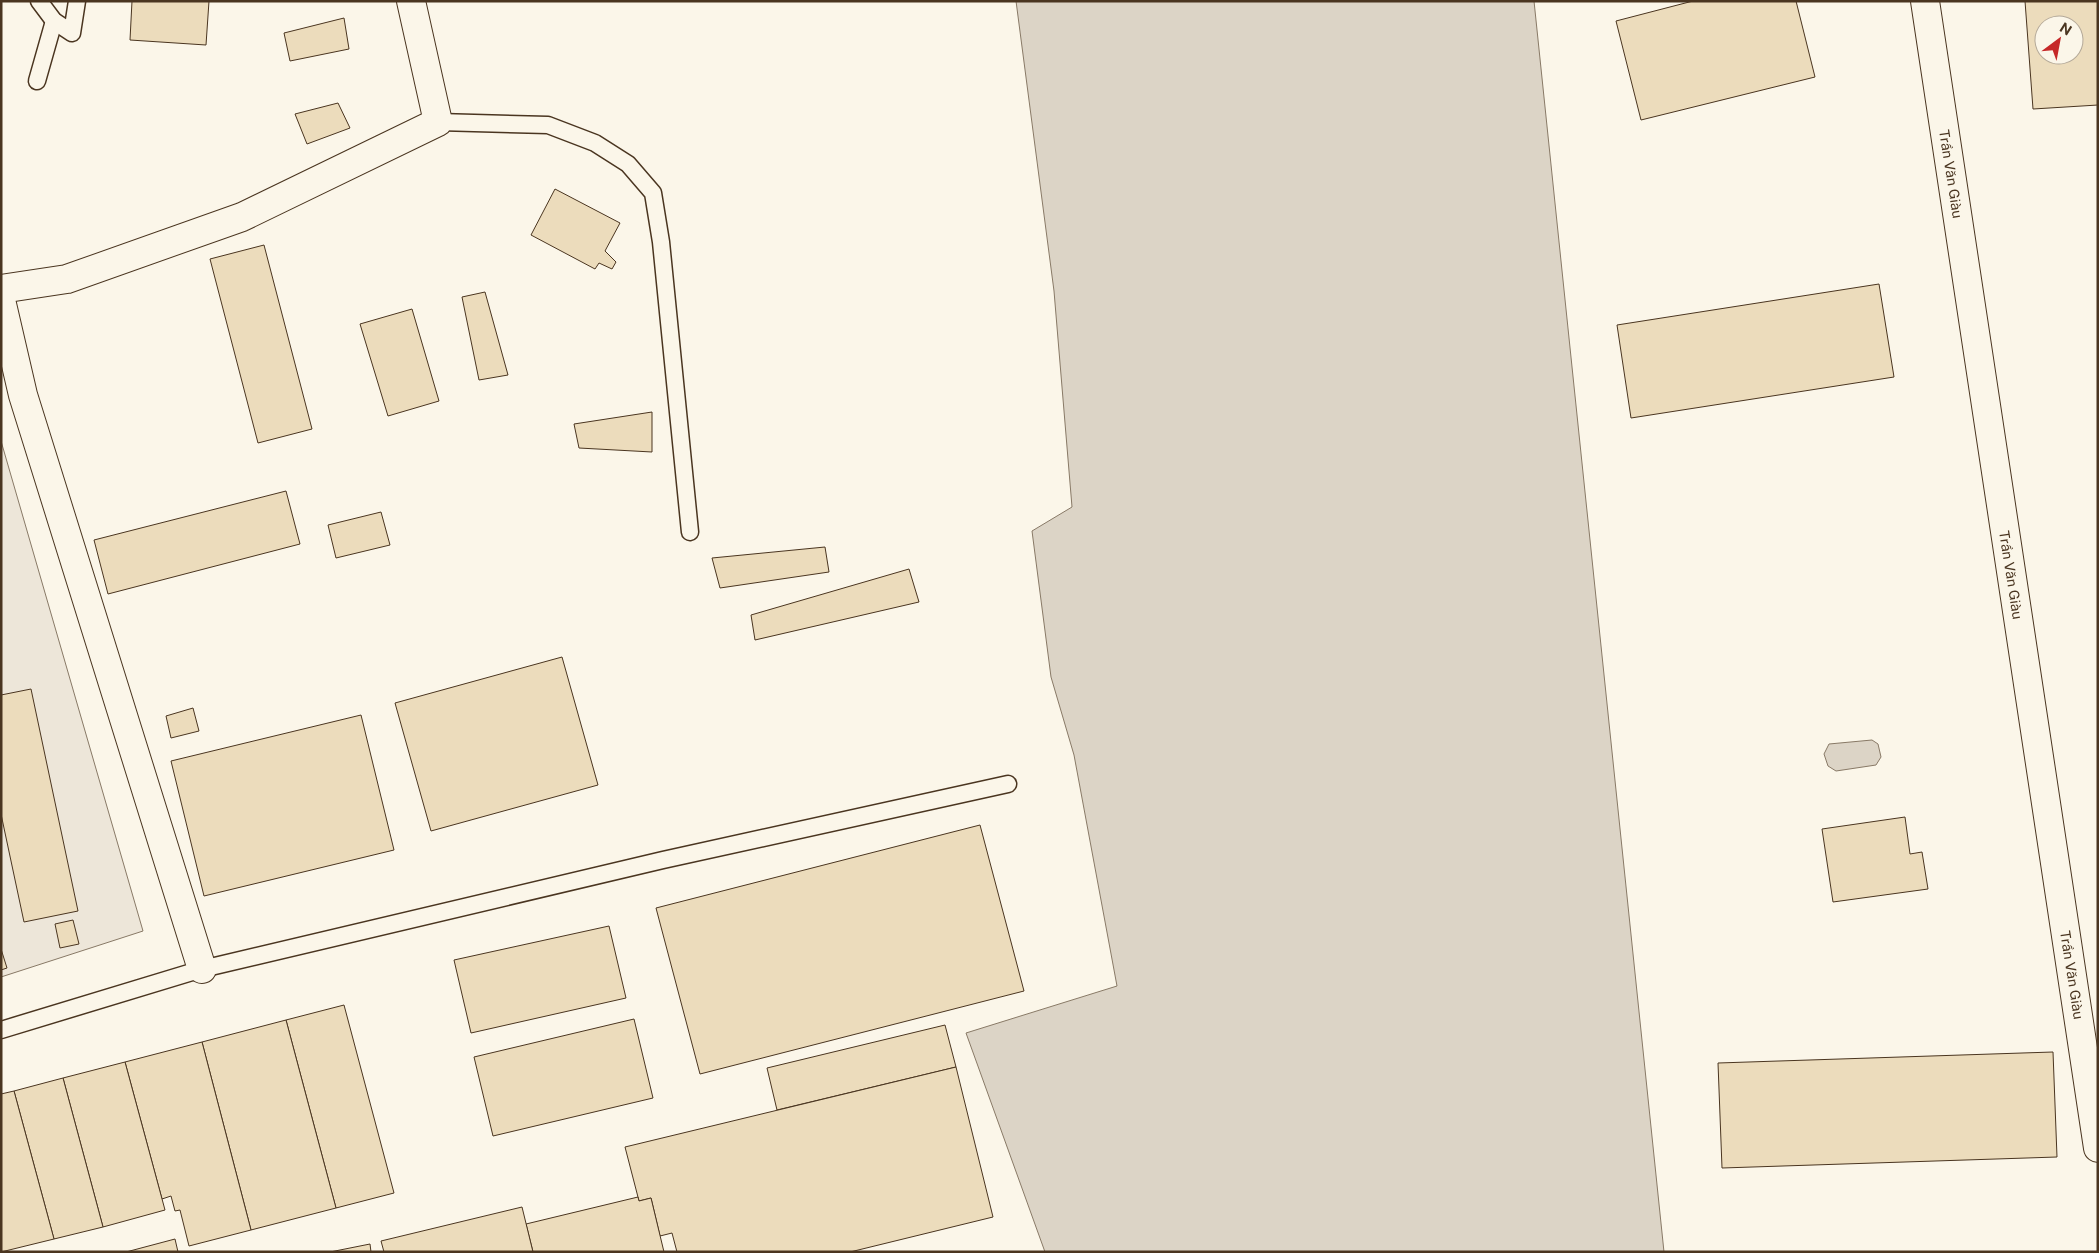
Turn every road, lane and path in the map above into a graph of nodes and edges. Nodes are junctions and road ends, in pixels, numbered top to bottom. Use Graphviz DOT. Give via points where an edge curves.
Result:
graph roads {
  1 [pos="39,1"];
  2 [pos="77,1"];
  3 [pos="411,1"];
  4 [pos="1925,1"];
  5 [pos="54,21"];
  6 [pos="37,81"];
  7 [pos="438,122"];
  8 [pos="1,289"];
  9 [pos="1,300"];
  10 [pos="690,532"];
  11 [pos="1008,784"];
  12 [pos="202,969"];
  13 [pos="1,1030"];
  14 [pos="2098,1148"];
  1 -- 5 [label="lane"];
  2 -- 5 [label="lane" via="72,33"];
  3 -- 7 [label="street"];
  4 -- 14 [label="street, Trần Văn Giàu"];
  5 -- 6 [label="lane"];
  7 -- 8 [label="street" via="242,217 67,279"];
  7 -- 10 [label="lane" via="548,125 595,143 628,164 653,193 661,242"];
  9 -- 12 [label="street" via="23,395"];
  11 -- 12 [label="lane" via="663,860"];
  12 -- 13 [label="lane"];
}
